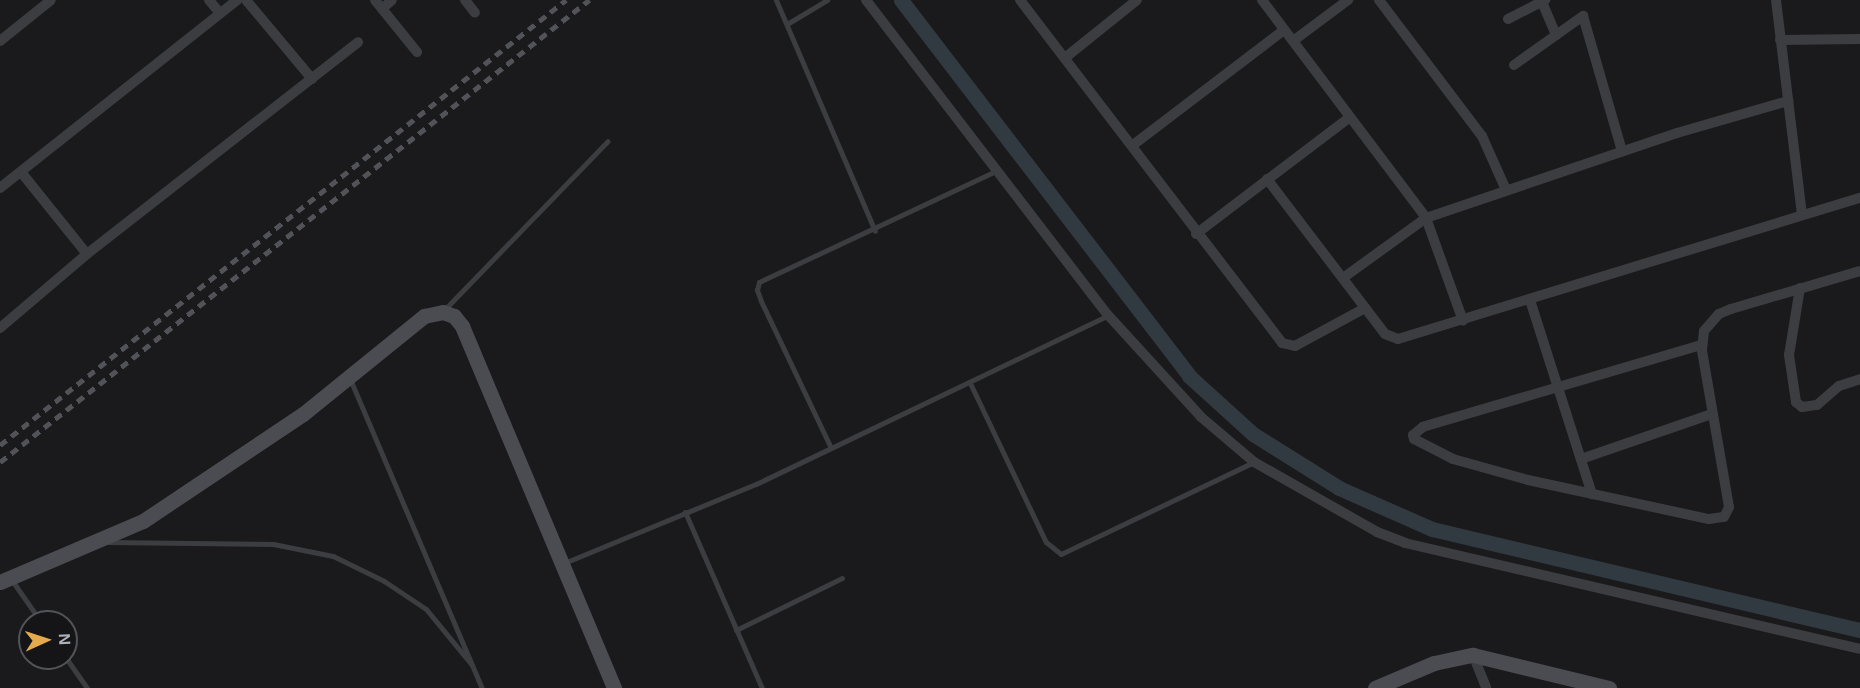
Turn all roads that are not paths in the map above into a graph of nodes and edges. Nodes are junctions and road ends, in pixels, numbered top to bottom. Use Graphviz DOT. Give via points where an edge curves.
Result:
graph roads {
  1 [pos="51,0"];
  2 [pos="209,0"];
  3 [pos="237,0"];
  4 [pos="246,0"];
  5 [pos="392,0"];
  6 [pos="465,0"];
  7 [pos="776,0"];
  8 [pos="827,0"];
  9 [pos="866,0"];
  10 [pos="1020,0"];
  11 [pos="1137,0"];
  12 [pos="1262,0"];
  13 [pos="1348,0"];
  14 [pos="1379,0"];
  15 [pos="1776,0"];
  16 [pos="1544,1"];
  17 [pos="379,4"];
  18 [pos="475,13"];
  19 [pos="220,14"];
  20 [pos="1508,19"];
  21 [pos="787,24"];
  22 [pos="1284,30"];
  23 [pos="1556,35"];
  24 [pos="1860,39"];
  25 [pos="1780,40"];
  26 [pos="0,41"];
  27 [pos="1293,41"];
  28 [pos="358,42"];
  29 [pos="417,52"];
  30 [pos="1066,57"];
  31 [pos="1514,65"];
  32 [pos="312,79"];
  33 [pos="1788,100"];
  34 [pos="1350,117"];
  35 [pos="608,141"];
  36 [pos="1134,145"];
  37 [pos="1622,151"];
  38 [pos="999,169"];
  39 [pos="21,172"];
  40 [pos="1268,179"];
  41 [pos="0,188"];
  42 [pos="1506,190"];
  43 [pos="1860,198"];
  44 [pos="1802,214"];
  45 [pos="1426,218"];
  46 [pos="875,231"];
  47 [pos="1196,234"];
  48 [pos="87,254"];
  49 [pos="1860,271"];
  50 [pos="1343,278"];
  51 [pos="1800,288"];
  52 [pos="1530,300"];
  53 [pos="1365,308"];
  54 [pos="443,312"];
  55 [pos="1108,315"];
  56 [pos="1464,321"];
  57 [pos="0,328"];
  58 [pos="1701,345"];
  59 [pos="350,378"];
  60 [pos="1860,379"];
  61 [pos="970,383"];
  62 [pos="1557,386"];
  63 [pos="1712,414"];
  64 [pos="831,448"];
  65 [pos="1581,459"];
  66 [pos="1254,462"];
  67 [pos="1592,494"];
  68 [pos="685,512"];
  69 [pos="102,542"];
  70 [pos="560,564"];
  71 [pos="842,578"];
  72 [pos="5,580"];
  73 [pos="31,610"];
  74 [pos="736,630"];
  75 [pos="1860,649"];
  76 [pos="1473,655"];
  77 [pos="472,665"];
  78 [pos="74,670"];
  79 [pos="87,688"];
  80 [pos="482,688"];
  81 [pos="614,688"];
  82 [pos="762,688"];
  83 [pos="1375,688"];
  84 [pos="1486,688"];
  85 [pos="1609,688"];
  1 -- 26 [label="street"];
  2 -- 19 [label="street"];
  3 -- 19 [label="street"];
  4 -- 32 [label="street"];
  5 -- 17 [label="street"];
  6 -- 18 [label="street"];
  7 -- 21 [label="lane"];
  8 -- 21 [label="lane"];
  9 -- 38 [label="street"];
  10 -- 30 [label="street"];
  11 -- 30 [label="street"];
  12 -- 22 [label="street"];
  13 -- 27 [label="street"];
  14 -- 42 [label="street" via="1482,136"];
  15 -- 25 [label="street"];
  16 -- 20 [label="street"];
  16 -- 23 [label="street"];
  17 -- 29 [label="street"];
  19 -- 39 [label="street"];
  21 -- 46 [label="lane"];
  22 -- 27 [label="street"];
  22 -- 36 [label="street"];
  23 -- 31 [label="street"];
  23 -- 37 [label="street" via="1583,16"];
  24 -- 25 [label="street"];
  25 -- 33 [label="street"];
  27 -- 34 [label="street"];
  28 -- 32 [label="street"];
  30 -- 36 [label="street"];
  32 -- 48 [label="street"];
  33 -- 37 [label="street"];
  33 -- 44 [label="street"];
  34 -- 40 [label="street"];
  34 -- 45 [label="street"];
  35 -- 54 [label="lane"];
  36 -- 47 [label="street"];
  37 -- 42 [label="street"];
  38 -- 46 [label="lane"];
  38 -- 55 [label="street"];
  39 -- 41 [label="street"];
  39 -- 48 [label="street"];
  40 -- 47 [label="street"];
  40 -- 50 [label="street"];
  42 -- 45 [label="street"];
  43 -- 44 [label="street"];
  44 -- 52 [label="street"];
  45 -- 50 [label="street"];
  45 -- 56 [label="street"];
  46 -- 64 [label="lane" via="766,277 757,290"];
  47 -- 53 [label="street" via="1275,336 1288,346"];
  48 -- 57 [label="street"];
  49 -- 51 [label="street"];
  50 -- 53 [label="street"];
  51 -- 58 [label="street" via="1719,314 1704,331"];
  51 -- 60 [label="street" via="1789,355 1796,402 1802,407 1817,405 1839,386"];
  52 -- 56 [label="street"];
  52 -- 62 [label="street"];
  53 -- 56 [label="street" via="1385,334 1398,339"];
  54 -- 59 [label="street" via="424,316"];
  54 -- 70 [label="street" via="454,316 462,326"];
  55 -- 61 [label="lane"];
  55 -- 66 [label="street" via="1201,417"];
  58 -- 62 [label="street"];
  58 -- 63 [label="street"];
  59 -- 69 [label="street" via="182,498"];
  59 -- 77 [label="lane"];
  61 -- 64 [label="lane"];
  61 -- 66 [label="lane" via="1046,542 1061,554"];
  62 -- 65 [label="street"];
  62 -- 67 [label="street" via="1422,427 1413,435 1414,439 1453,459"];
  63 -- 65 [label="street"];
  63 -- 67 [label="street" via="1728,507 1724,517 1708,519"];
  64 -- 68 [label="lane"];
  65 -- 67 [label="street"];
  66 -- 75 [label="street" via="1377,532 1405,543"];
  68 -- 70 [label="lane"];
  68 -- 74 [label="lane"];
  69 -- 72 [label="street"];
  69 -- 77 [label="lane" via="273,544 333,556 426,609"];
  70 -- 81 [label="street"];
  71 -- 74 [label="lane"];
  72 -- 73 [label="lane"];
  74 -- 82 [label="lane"];
  76 -- 83 [label="street" via="1434,663"];
  76 -- 84 [label="street"];
  76 -- 85 [label="street"];
  77 -- 80 [label="lane"];
  78 -- 79 [label="lane"];
}
